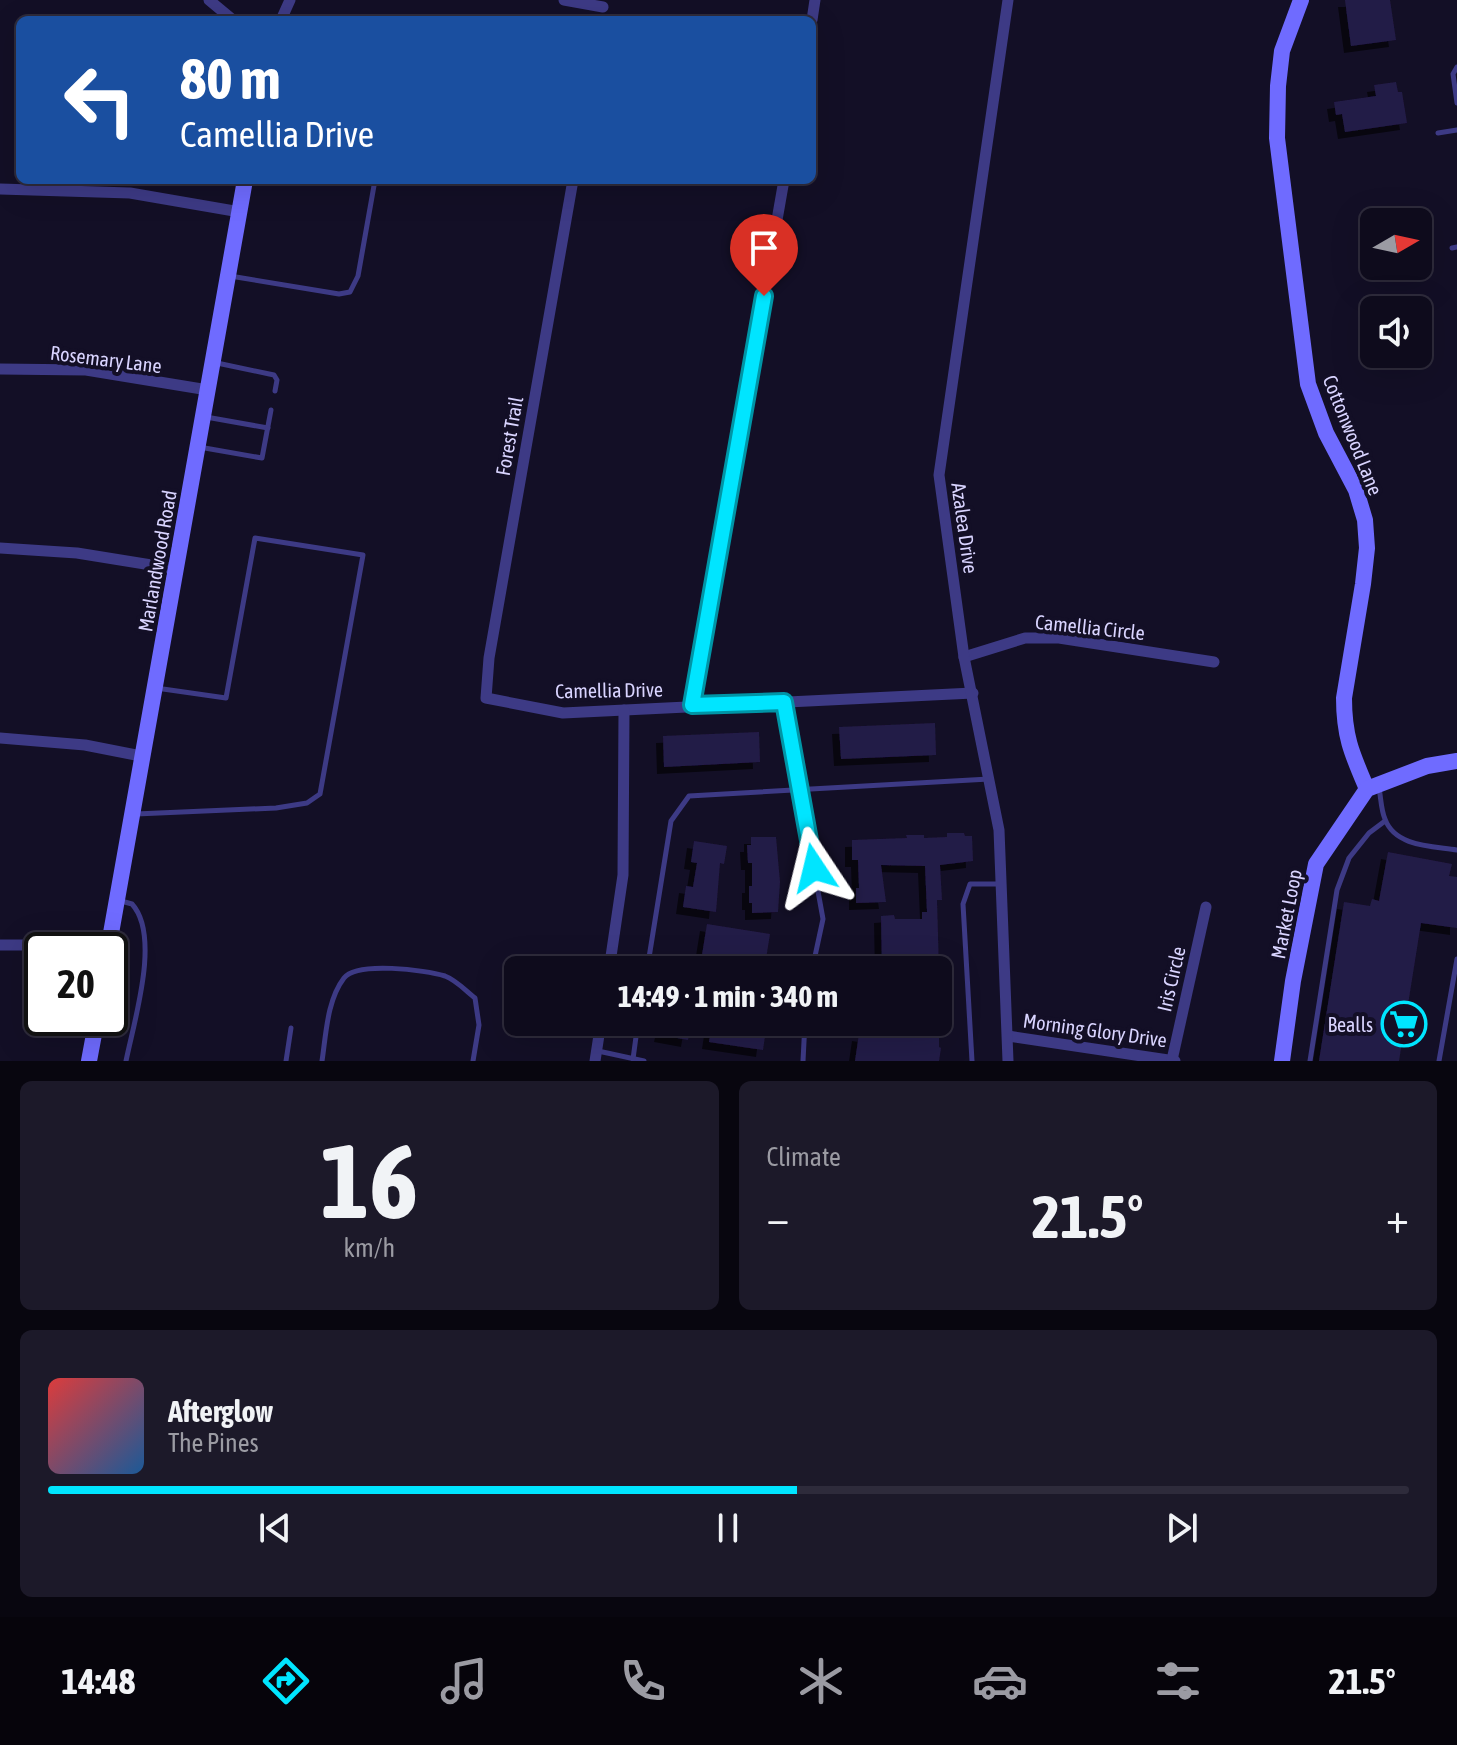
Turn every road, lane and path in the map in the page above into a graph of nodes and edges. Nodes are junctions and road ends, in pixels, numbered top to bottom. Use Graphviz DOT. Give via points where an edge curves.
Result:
graph roads {
  1 [pos="209,0"];
  2 [pos="564,0"];
  3 [pos="1008,0"];
  4 [pos="1301,0"];
  5 [pos="603,4"];
  6 [pos="228,16"];
  7 [pos="1457,67"];
  8 [pos="1457,103"];
  9 [pos="1457,130"];
  10 [pos="1438,133"];
  11 [pos="244,184"];
  12 [pos="374,184"];
  13 [pos="572,184"];
  14 [pos="783,184"];
  15 [pos="0,189"];
  16 [pos="240,212"];
  17 [pos="229,276"];
  18 [pos="213,363"];
  19 [pos="0,369"];
  20 [pos="208,390"];
  21 [pos="275,391"];
  22 [pos="271,410"];
  23 [pos="203,417"];
  24 [pos="268,428"];
  25 [pos="198,447"];
  26 [pos="0,548"];
  27 [pos="176,569"];
  28 [pos="964,657"];
  29 [pos="1214,662"];
  30 [pos="153,687"];
  31 [pos="973,693"];
  32 [pos="486,698"];
  33 [pos="784,702"];
  34 [pos="692,705"];
  35 [pos="624,710"];
  36 [pos="0,738"];
  37 [pos="141,756"];
  38 [pos="1457,761"];
  39 [pos="989,779"];
  40 [pos="1373,787"];
  41 [pos="800,791"];
  42 [pos="131,814"];
  43 [pos="1385,821"];
  44 [pos="1457,850"];
  45 [pos="1001,884"];
  46 [pos="117,899"];
  47 [pos="1206,907"];
  48 [pos="111,932"];
  49 [pos="0,945"];
  50 [pos="24,945"];
  51 [pos="611,956"];
  52 [pos="649,956"];
  53 [pos="815,956"];
  54 [pos="1457,959"];
  55 [pos="291,1028"];
  56 [pos="94,1036"];
  57 [pos="599,1036"];
  58 [pos="636,1036"];
  59 [pos="804,1036"];
  60 [pos="1008,1036"];
  61 [pos="596,1056"];
  62 [pos="633,1059"];
  63 [pos="1174,1060"];
  64 [pos="89,1061"];
  65 [pos="126,1061"];
  66 [pos="286,1061"];
  67 [pos="322,1061"];
  68 [pos="473,1061"];
  69 [pos="644,1061"];
  70 [pos="803,1061"];
  71 [pos="972,1061"];
  72 [pos="1008,1061"];
  73 [pos="1282,1061"];
  74 [pos="1310,1061"];
  75 [pos="1439,1061"];
  1 -- 6 [label="street"];
  2 -- 5 [label="street"];
  3 -- 28 [label="street, Azalea Drive" via="939,475"];
  4 -- 40 [label="street, Cottonwood Lane" via="1282,51 1277,138 1308,384 1365,520 1367,548 1344,721 1348,745"];
  7 -- 8 [label="lane"];
  9 -- 10 [label="lane"];
  11 -- 16 [label="street, Marlandwood Road"];
  12 -- 17 [label="lane" via="358,276 350,292"];
  13 -- 32 [label="street, Forest Trail"];
  14 -- 34 [label="street"];
  15 -- 16 [label="street" via="130,193"];
  16 -- 17 [label="street, Marlandwood Road"];
  17 -- 18 [label="street, Marlandwood Road"];
  18 -- 20 [label="street, Marlandwood Road"];
  18 -- 21 [label="lane" via="274,375"];
  19 -- 20 [label="street, Rosemary Lane" via="86,370"];
  20 -- 23 [label="street, Marlandwood Road"];
  22 -- 24 [label="lane"];
  23 -- 24 [label="lane"];
  23 -- 25 [label="street, Marlandwood Road"];
  24 -- 25 [label="lane" via="262,458"];
  25 -- 27 [label="street, Marlandwood Road"];
  26 -- 27 [label="street" via="77,553"];
  27 -- 30 [label="street, Marlandwood Road"];
  28 -- 29 [label="street, Camellia Circle" via="1025,638 1059,638"];
  28 -- 31 [label="street, Azalea Drive"];
  30 -- 37 [label="street, Marlandwood Road"];
  30 -- 42 [label="lane" via="226,698 255,538 363,555 320,794 307,803 276,808"];
  31 -- 33 [label="street, Camellia Drive"];
  31 -- 39 [label="street, Azalea Drive"];
  32 -- 35 [label="street, Camellia Drive" via="563,713"];
  33 -- 34 [label="street, Camellia Drive"];
  33 -- 41 [label="lane"];
  34 -- 35 [label="street, Camellia Drive"];
  35 -- 51 [label="street" via="623,875"];
  36 -- 37 [label="street"];
  37 -- 42 [label="street, Marlandwood Road"];
  38 -- 40 [label="street" via="1427,766"];
  39 -- 41 [label="lane"];
  39 -- 45 [label="street, Azalea Drive" via="999,830"];
  40 -- 43 [label="lane"];
  40 -- 73 [label="street, Market Loop" via="1316,864"];
  41 -- 52 [label="lane" via="689,796 671,821"];
  41 -- 53 [label="lane" via="823,919"];
  42 -- 46 [label="street, Marlandwood Road"];
  43 -- 44 [label="lane" via="1403,840"];
  43 -- 74 [label="lane" via="1349,858 1337,890"];
  45 -- 60 [label="street, Azalea Drive"];
  45 -- 71 [label="lane" via="970,884 963,904"];
  46 -- 48 [label="street, Marlandwood Road"];
  46 -- 65 [label="lane" via="137,909 146,949"];
  47 -- 63 [label="street, Iris Circle"];
  49 -- 50 [label="street"];
  54 -- 75 [label="lane"];
  55 -- 66 [label="lane"];
  56 -- 64 [label="street"];
  57 -- 61 [label="street"];
  58 -- 62 [label="lane"];
  59 -- 70 [label="lane"];
  60 -- 63 [label="street, Morning Glory Drive"];
  60 -- 72 [label="street, Azalea Drive"];
  61 -- 62 [label="lane"];
  62 -- 69 [label="lane"];
  67 -- 68 [label="lane" via="343,979 349,972 374,968 446,977 475,998 479,1025"];
}
